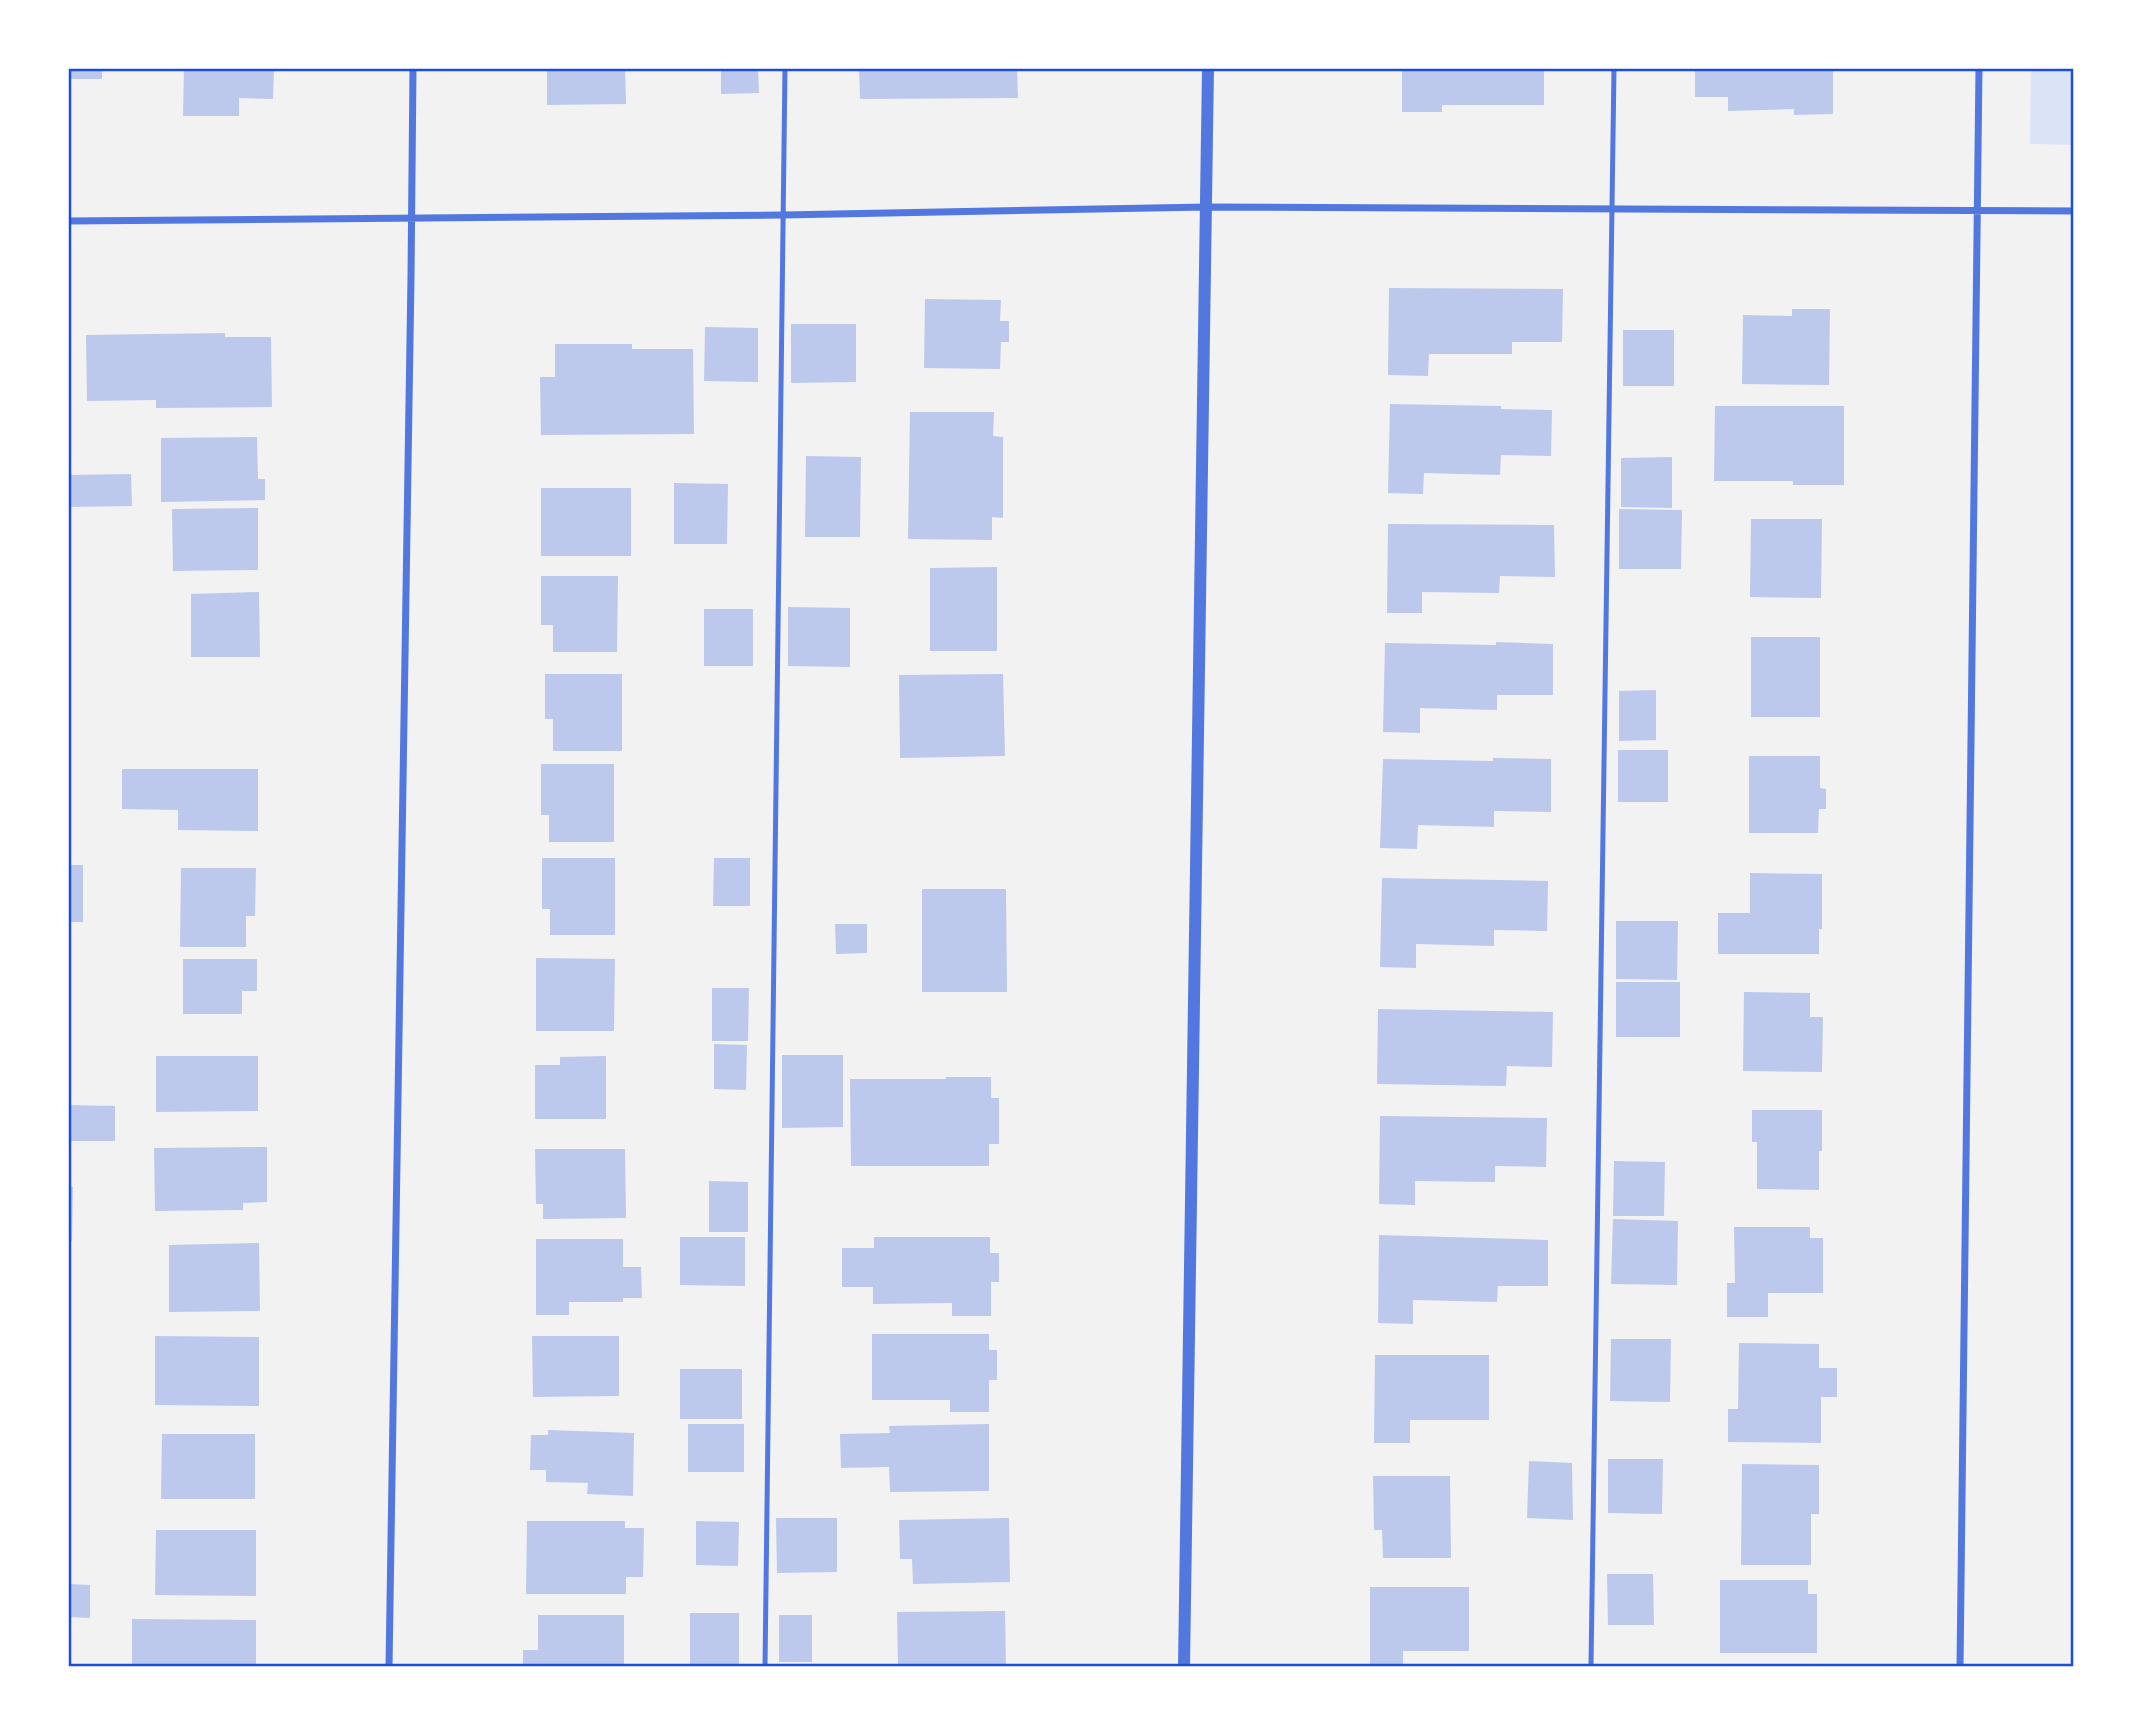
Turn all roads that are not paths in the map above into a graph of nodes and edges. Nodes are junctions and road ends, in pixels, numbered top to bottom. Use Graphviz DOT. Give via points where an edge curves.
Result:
graph roads {
  1 [pos="413,68"];
  2 [pos="785,68"];
  3 [pos="1208,68"];
  4 [pos="1614,68"];
  5 [pos="1979,68"];
  6 [pos="1206,207"];
  7 [pos="1613,209"];
  8 [pos="1977,211"];
  9 [pos="2074,211"];
  10 [pos="783,215"];
  11 [pos="411,218"];
  12 [pos="68,221"];
  13 [pos="389,1667"];
  14 [pos="765,1667"];
  15 [pos="1184,1667"];
  16 [pos="1591,1667"];
  17 [pos="1960,1667"];
  1 -- 11 [label="street"];
  2 -- 10 [label="lane"];
  3 -- 6 [label="street"];
  4 -- 7 [label="lane"];
  5 -- 8 [label="street"];
  6 -- 7 [label="street"];
  6 -- 10 [label="street"];
  6 -- 15 [label="street"];
  7 -- 8 [label="street"];
  7 -- 16 [label="lane"];
  8 -- 9 [label="street"];
  8 -- 17 [label="street"];
  10 -- 11 [label="street"];
  10 -- 14 [label="lane"];
  11 -- 12 [label="street"];
  11 -- 13 [label="street"];
}
